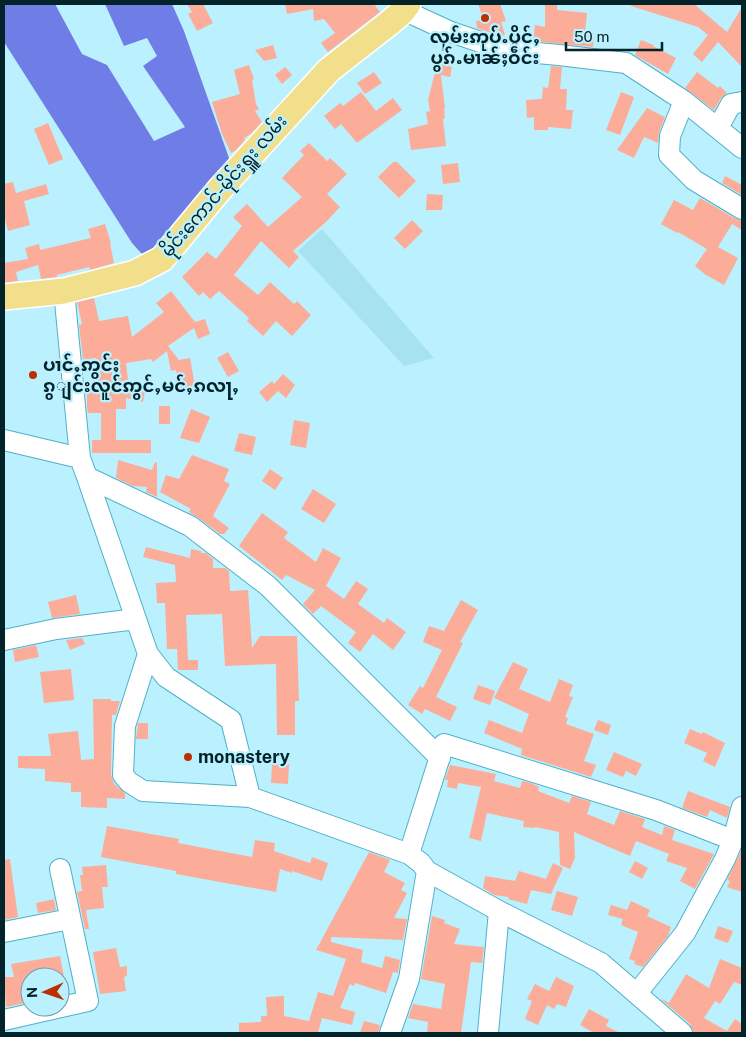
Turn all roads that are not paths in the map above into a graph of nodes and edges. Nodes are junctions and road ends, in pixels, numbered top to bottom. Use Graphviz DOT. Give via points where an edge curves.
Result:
graph roads {
  1 [pos="406,7"];
  2 [pos="684,101"];
  3 [pos="742,102"];
  4 [pos="718,128"];
  5 [pos="742,148"];
  6 [pos="742,209"];
  7 [pos="64,291"];
  8 [pos="4,297"];
  9 [pos="4,440"];
  10 [pos="80,458"];
  11 [pos="87,477"];
  12 [pos="136,619"];
  13 [pos="4,640"];
  14 [pos="148,654"];
  15 [pos="440,758"];
  16 [pos="250,796"];
  17 [pos="742,807"];
  18 [pos="733,840"];
  19 [pos="409,854"];
  20 [pos="60,869"];
  21 [pos="427,871"];
  22 [pos="499,911"];
  23 [pos="70,919"];
  24 [pos="4,932"];
  25 [pos="637,993"];
  26 [pos="4,1018"];
  27 [pos="390,1033"];
  28 [pos="488,1033"];
  29 [pos="682,1033"];
  1 -- 2 [label="street" via="451,32 504,50 626,64"];
  1 -- 7 [label="main road, မိုင်းကောင်-မိုင်းရှူး လမ်း" via="330,70 220,189 162,259 135,273"];
  2 -- 4 [label="street"];
  2 -- 6 [label="street" via="670,136 670,155 694,180"];
  3 -- 4 [label="street" via="731,104"];
  4 -- 5 [label="street"];
  7 -- 8 [label="main road, မိုင်းကောင်-မိုင်းရှူး လမ်း"];
  7 -- 10 [label="street"];
  9 -- 10 [label="street"];
  10 -- 11 [label="street"];
  11 -- 12 [label="street"];
  11 -- 15 [label="street" via="190,526 268,586"];
  12 -- 13 [label="street" via="56,629"];
  12 -- 14 [label="street"];
  14 -- 16 [label="street" via="166,677 230,720"];
  14 -- 16 [label="street" via="125,726 124,775 129,782 144,790"];
  15 -- 18 [label="street" via="444,744 656,810"];
  15 -- 19 [label="street"];
  16 -- 19 [label="street"];
  17 -- 18 [label="street"];
  18 -- 25 [label="street" via="685,934"];
  19 -- 21 [label="street"];
  20 -- 23 [label="street"];
  21 -- 22 [label="street"];
  21 -- 27 [label="street" via="410,979"];
  22 -- 25 [label="street" via="601,963"];
  22 -- 28 [label="street"];
  23 -- 24 [label="street"];
  23 -- 26 [label="street" via="88,1001"];
  25 -- 29 [label="street"];
}
